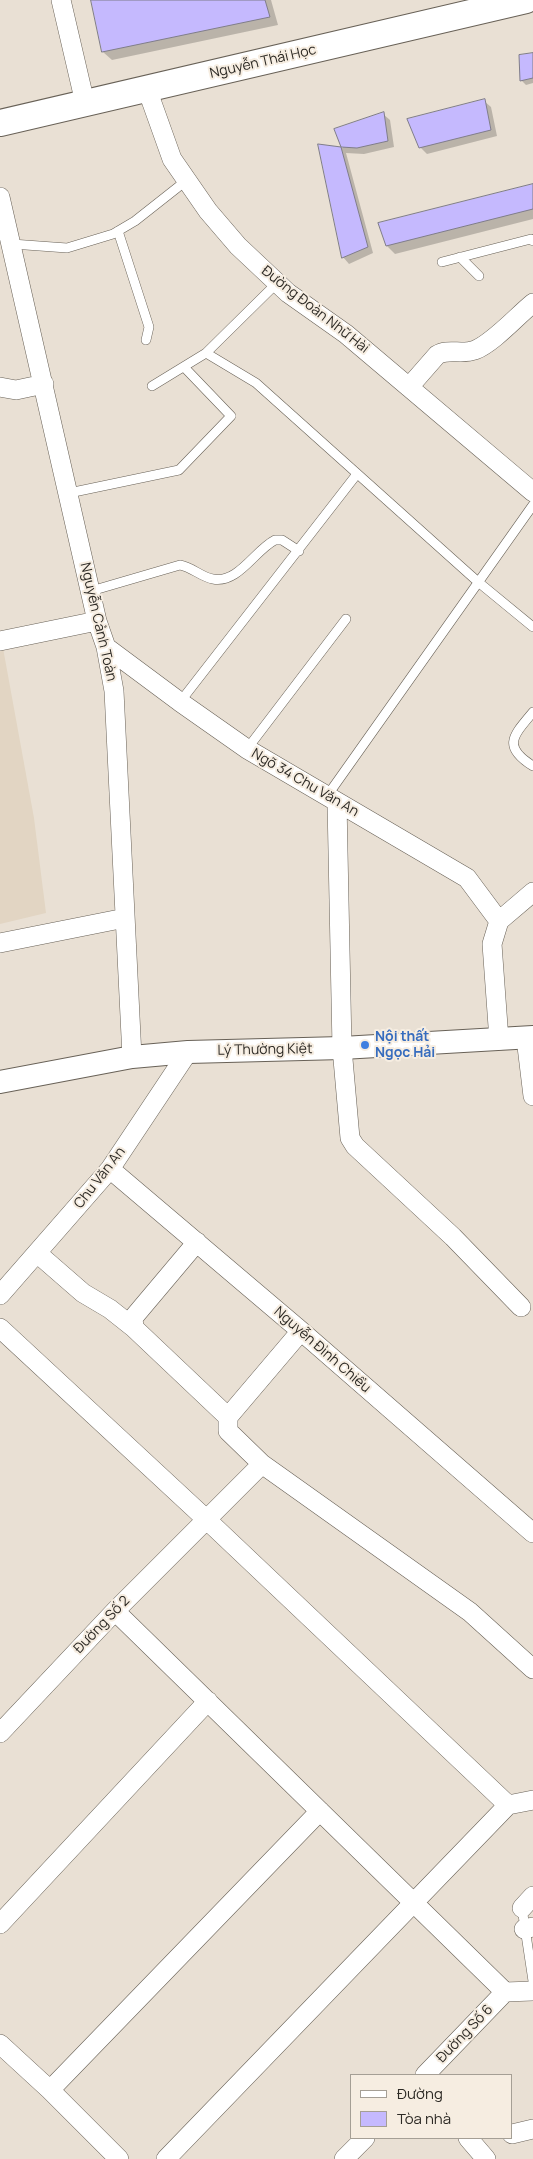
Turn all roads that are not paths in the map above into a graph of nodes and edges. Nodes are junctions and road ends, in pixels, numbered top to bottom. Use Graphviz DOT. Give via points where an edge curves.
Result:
graph roads {
  1 [pos="61,0"];
  2 [pos="526,0"];
  3 [pos="482,5"];
  4 [pos="147,89"];
  5 [pos="84,103"];
  6 [pos="0,123"];
  7 [pos="187,180"];
  8 [pos="0,197"];
  9 [pos="118,231"];
  10 [pos="533,241"];
  11 [pos="12,244"];
  12 [pos="460,257"];
  13 [pos="442,262"];
  14 [pos="479,276"];
  15 [pos="277,283"];
  16 [pos="533,303"];
  17 [pos="146,340"];
  18 [pos="206,353"];
  19 [pos="184,367"];
  20 [pos="44,384"];
  21 [pos="152,386"];
  22 [pos="0,387"];
  23 [pos="409,387"];
  24 [pos="356,474"];
  25 [pos="533,492"];
  26 [pos="69,493"];
  27 [pos="533,505"];
  28 [pos="299,551"];
  29 [pos="477,581"];
  30 [pos="91,591"];
  31 [pos="346,619"];
  32 [pos="97,622"];
  33 [pos="533,627"];
  34 [pos="0,641"];
  35 [pos="106,647"];
  36 [pos="180,702"];
  37 [pos="533,712"];
  38 [pos="247,749"];
  39 [pos="533,766"];
  40 [pos="332,799"];
  41 [pos="533,892"];
  42 [pos="125,918"];
  43 [pos="499,921"];
  44 [pos="0,943"];
  45 [pos="529,1038"];
  46 [pos="499,1040"];
  47 [pos="342,1048"];
  48 [pos="188,1052"];
  49 [pos="132,1057"];
  50 [pos="0,1082"];
  51 [pos="533,1096"];
  52 [pos="110,1169"];
  53 [pos="197,1242"];
  54 [pos="37,1253"];
  55 [pos="0,1295"];
  56 [pos="521,1307"];
  57 [pos="0,1328"];
  58 [pos="134,1328"];
  59 [pos="301,1331"];
  60 [pos="228,1418"];
  61 [pos="262,1464"];
  62 [pos="207,1520"];
  63 [pos="533,1533"];
  64 [pos="115,1611"];
  65 [pos="533,1669"];
  66 [pos="208,1701"];
  67 [pos="0,1733"];
  68 [pos="533,1800"];
  69 [pos="508,1806"];
  70 [pos="320,1811"];
  71 [pos="527,1902"];
  72 [pos="414,1903"];
  73 [pos="0,1924"];
  74 [pos="528,1928"];
  75 [pos="533,1982"];
  76 [pos="505,1992"];
  77 [pos="533,1992"];
  78 [pos="0,2044"];
  79 [pos="426,2074"];
  80 [pos="50,2090"];
  81 [pos="533,2129"];
  82 [pos="513,2134"];
  83 [pos="364,2139"];
  84 [pos="478,2140"];
  85 [pos="119,2159"];
  86 [pos="166,2159"];
  87 [pos="344,2159"];
  88 [pos="486,2159"];
  1 -- 5 [label="street"];
  2 -- 3 [label="main road, Nguyễn Thái Học"];
  3 -- 4 [label="main road, Nguyễn Thái Học"];
  4 -- 5 [label="main road, Nguyễn Thái Học"];
  4 -- 7 [label="street, Đường Đoàn Nhữ Hài" via="172,159"];
  5 -- 6 [label="main road, Nguyễn Thái Học"];
  7 -- 9 [label="lane" via="136,221"];
  7 -- 15 [label="street, Đường Đoàn Nhữ Hài" via="238,246"];
  8 -- 11 [label="street, Nguyễn Cảnh Toàn"];
  9 -- 11 [label="lane" via="66,248"];
  9 -- 17 [label="lane" via="149,327"];
  10 -- 12 [label="lane"];
  11 -- 20 [label="street, Nguyễn Cảnh Toàn"];
  12 -- 13 [label="lane"];
  12 -- 14 [label="lane"];
  15 -- 18 [label="lane"];
  15 -- 23 [label="street, Đường Đoàn Nhữ Hài" via="346,334"];
  16 -- 23 [label="street" via="481,347 437,355"];
  18 -- 19 [label="lane"];
  18 -- 24 [label="lane" via="256,383"];
  19 -- 21 [label="lane"];
  19 -- 26 [label="lane" via="231,416 179,470"];
  20 -- 22 [label="street" via="16,390"];
  20 -- 26 [label="street, Nguyễn Cảnh Toàn"];
  23 -- 25 [label="street, Đường Đoàn Nhữ Hài"];
  24 -- 28 [label="lane"];
  24 -- 29 [label="lane"];
  26 -- 30 [label="street, Nguyễn Cảnh Toàn"];
  27 -- 29 [label="lane"];
  28 -- 30 [label="lane" via="282,540 275,540 229,578 210,579 180,565"];
  28 -- 36 [label="lane"];
  29 -- 33 [label="lane"];
  29 -- 40 [label="lane"];
  30 -- 32 [label="street, Nguyễn Cảnh Toàn"];
  31 -- 38 [label="lane"];
  32 -- 34 [label="street"];
  32 -- 35 [label="street, Nguyễn Cảnh Toàn"];
  35 -- 36 [label="street, Ngõ 34 Chu Văn An"];
  35 -- 42 [label="street, Nguyễn Cảnh Toàn" via="114,691"];
  36 -- 38 [label="street, Ngõ 34 Chu Văn An"];
  37 -- 39 [label="lane" via="512,741 517,754"];
  38 -- 40 [label="street, Ngõ 34 Chu Văn An"];
  40 -- 43 [label="street, Ngõ 34 Chu Văn An" via="466,878"];
  40 -- 47 [label="street"];
  41 -- 43 [label="street"];
  42 -- 44 [label="street"];
  42 -- 49 [label="street, Nguyễn Cảnh Toàn"];
  43 -- 46 [label="street" via="492,944"];
  45 -- 46 [label="street, Lý Thường Kiệt"];
  45 -- 51 [label="street"];
  46 -- 47 [label="street, Lý Thường Kiệt"];
  47 -- 48 [label="street, Lý Thường Kiệt"];
  47 -- 56 [label="street" via="348,1131 355,1146"];
  48 -- 49 [label="street, Lý Thường Kiệt"];
  48 -- 52 [label="street, Chu Văn An"];
  49 -- 50 [label="street, Lý Thường Kiệt"];
  52 -- 53 [label="street, Nguyễn Đình Chiểu"];
  52 -- 54 [label="street, Chu Văn An"];
  53 -- 58 [label="street" via="133,1318"];
  53 -- 59 [label="street, Nguyễn Đình Chiểu"];
  54 -- 55 [label="street, Chu Văn An"];
  54 -- 58 [label="street" via="83,1293"];
  57 -- 62 [label="street"];
  58 -- 60 [label="street"];
  59 -- 60 [label="street"];
  59 -- 63 [label="street, Nguyễn Đình Chiểu"];
  60 -- 61 [label="street" via="228,1430"];
  61 -- 62 [label="street, Đường Số 2"];
  61 -- 65 [label="street" via="444,1592"];
  62 -- 64 [label="street, Đường Số 2"];
  62 -- 69 [label="street"];
  64 -- 66 [label="street"];
  64 -- 67 [label="street, Đường Số 2"];
  66 -- 70 [label="street"];
  66 -- 73 [label="street"];
  68 -- 69 [label="street"];
  69 -- 72 [label="street"];
  70 -- 72 [label="street"];
  70 -- 80 [label="street"];
  71 -- 74 [label="lane"];
  72 -- 76 [label="street"];
  72 -- 86 [label="street"];
  74 -- 75 [label="lane"];
  76 -- 77 [label="street"];
  76 -- 79 [label="street, Đường Số 6"];
  78 -- 80 [label="street"];
  80 -- 85 [label="street"];
  81 -- 82 [label="street"];
  83 -- 87 [label="street"];
  84 -- 88 [label="street"];
}
